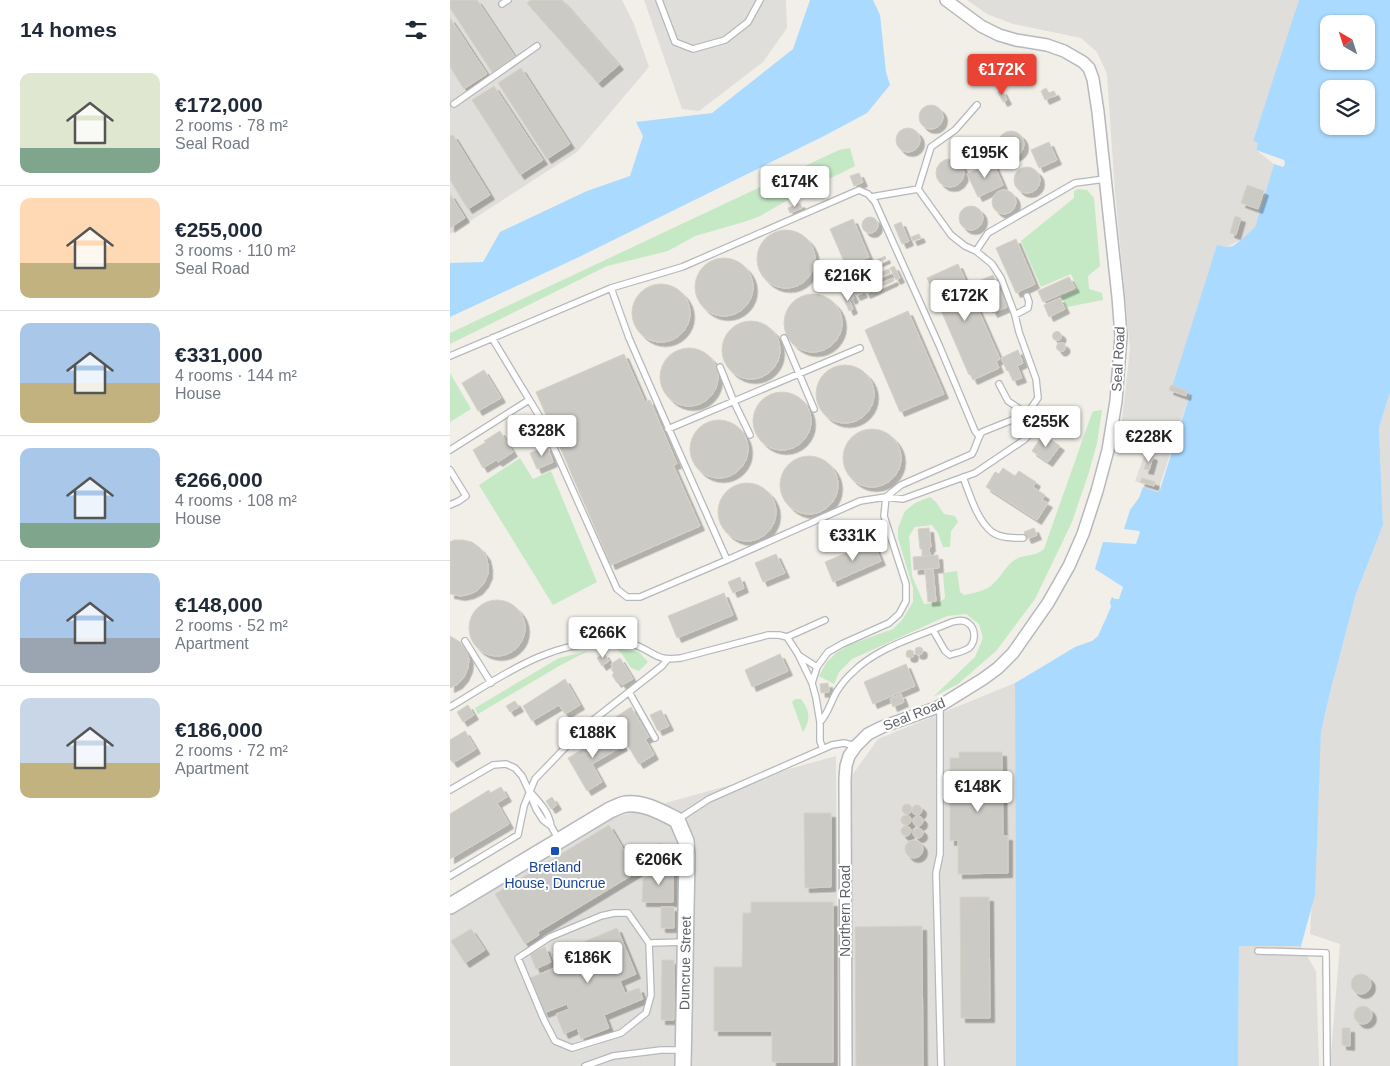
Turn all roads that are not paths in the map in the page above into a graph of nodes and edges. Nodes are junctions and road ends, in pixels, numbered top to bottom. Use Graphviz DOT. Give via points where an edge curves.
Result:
graph roads {
  1 [pos="659,0"];
  2 [pos="760,0"];
  3 [pos="946,0"];
  4 [pos="537,46"];
  5 [pos="454,104"];
  6 [pos="977,105"];
  7 [pos="1105,179"];
  8 [pos="918,189"];
  9 [pos="871,197"];
  10 [pos="976,251"];
  11 [pos="611,288"];
  12 [pos="1027,296"];
  13 [pos="1015,315"];
  14 [pos="492,338"];
  15 [pos="784,338"];
  16 [pos="860,348"];
  17 [pos="450,356"];
  18 [pos="720,366"];
  19 [pos="800,374"];
  20 [pos="999,384"];
  21 [pos="529,400"];
  22 [pos="734,402"];
  23 [pos="814,409"];
  24 [pos="1068,412"];
  25 [pos="1027,414"];
  26 [pos="668,429"];
  27 [pos="750,435"];
  28 [pos="979,436"];
  29 [pos="450,450"];
  30 [pos="450,470"];
  31 [pos="963,477"];
  32 [pos="886,497"];
  33 [pos="450,506"];
  34 [pos="1023,538"];
  35 [pos="727,560"];
  36 [pos="825,620"];
  37 [pos="933,630"];
  38 [pos="787,637"];
  39 [pos="465,641"];
  40 [pos="798,654"];
  41 [pos="667,660"];
  42 [pos="816,667"];
  43 [pos="491,683"];
  44 [pos="812,683"];
  45 [pos="629,692"];
  46 [pos="940,706"];
  47 [pos="450,707"];
  48 [pos="820,722"];
  49 [pos="655,738"];
  50 [pos="822,749"];
  51 [pos="852,751"];
  52 [pos="450,790"];
  53 [pos="529,791"];
  54 [pos="677,820"];
  55 [pos="560,841"];
  56 [pos="450,876"];
  57 [pos="450,906"];
  58 [pos="685,942"];
  59 [pos="649,943"];
  60 [pos="1258,952"];
  61 [pos="684,1050"];
  62 [pos="585,1066"];
  63 [pos="684,1066"];
  64 [pos="846,1066"];
  65 [pos="941,1066"];
  66 [pos="1327,1066"];
  1 -- 2 [label="lane" via="675,42 693,49 725,40 748,22"];
  3 -- 7 [label="street, Seal Road" via="999,35 1064,51 1089,68 1096,96"];
  4 -- 5 [label="lane"];
  6 -- 8 [label="lane" via="955,130 931,147"];
  7 -- 10 [label="lane" via="1075,183 988,233"];
  7 -- 46 [label="street, Seal Road" via="1121,336 1116,402 1097,491 1069,566 1013,653 984,679"];
  8 -- 9 [label="lane"];
  8 -- 10 [label="lane" via="950,235"];
  9 -- 11 [label="lane" via="859,190 682,267"];
  9 -- 28 [label="lane"];
  10 -- 13 [label="lane" via="992,264 1001,278"];
  11 -- 14 [label="lane"];
  11 -- 26 [label="lane"];
  12 -- 13 [label="lane" via="1028,308"];
  13 -- 25 [label="lane" via="1036,379 1038,398"];
  14 -- 17 [label="lane"];
  14 -- 21 [label="lane"];
  15 -- 19 [label="lane"];
  16 -- 19 [label="lane"];
  18 -- 22 [label="lane"];
  19 -- 22 [label="lane"];
  19 -- 23 [label="lane"];
  20 -- 25 [label="lane" via="1008,402"];
  21 -- 29 [label="lane"];
  21 -- 35 [label="lane" via="541,419 617,589 627,597 640,596"];
  22 -- 26 [label="lane"];
  22 -- 27 [label="lane"];
  24 -- 31 [label="lane" via="1045,419 1011,450 975,474"];
  25 -- 28 [label="lane"];
  26 -- 35 [label="lane"];
  28 -- 32 [label="lane" via="972,454 901,485"];
  30 -- 33 [label="lane" via="466,496"];
  31 -- 32 [label="lane" via="903,498"];
  31 -- 34 [label="lane" via="978,516 993,533"];
  32 -- 35 [label="lane" via="860,501"];
  32 -- 42 [label="lane" via="884,516 906,584 906,601 889,623 828,652"];
  36 -- 38 [label="lane"];
  37 -- 37 [label="lane" via="961,620 968,623 975,636 967,649 950,654"];
  37 -- 48 [label="lane" via="866,660 837,692"];
  38 -- 40 [label="lane"];
  38 -- 41 [label="lane" via="768,635"];
  39 -- 43 [label="lane"];
  40 -- 42 [label="lane"];
  40 -- 44 [label="lane"];
  41 -- 43 [label="lane" via="636,645 612,642 583,644 541,655"];
  41 -- 45 [label="lane"];
  42 -- 44 [label="lane"];
  43 -- 47 [label="lane"];
  44 -- 48 [label="lane"];
  45 -- 49 [label="lane"];
  45 -- 53 [label="lane" via="587,725 535,779"];
  46 -- 51 [label="street, Seal Road" via="868,734"];
  46 -- 65 [label="lane" via="940,854 936,873"];
  48 -- 50 [label="lane"];
  50 -- 51 [label="lane" via="844,743"];
  50 -- 54 [label="lane" via="709,799"];
  51 -- 64 [label="street, Northern Road" via="845,780"];
  52 -- 53 [label="lane" via="493,765 506,764 522,776"];
  53 -- 55 [label="lane" via="536,809"];
  53 -- 56 [label="lane" via="518,835"];
  54 -- 55 [label="street" via="638,804 624,804"];
  54 -- 58 [label="street, Duncrue Street" via="686,840"];
  55 -- 57 [label="street"];
  58 -- 59 [label="lane"];
  58 -- 61 [label="street, Duncrue Street"];
  59 -- 59 [label="lane" via="651,994 646,1013 621,1033 572,1048 555,1041 518,958 550,937 614,913 628,913"];
  60 -- 66 [label="lane" via="1326,953"];
  61 -- 62 [label="lane" via="614,1056"];
  61 -- 63 [label="street, Duncrue Street"];
}
